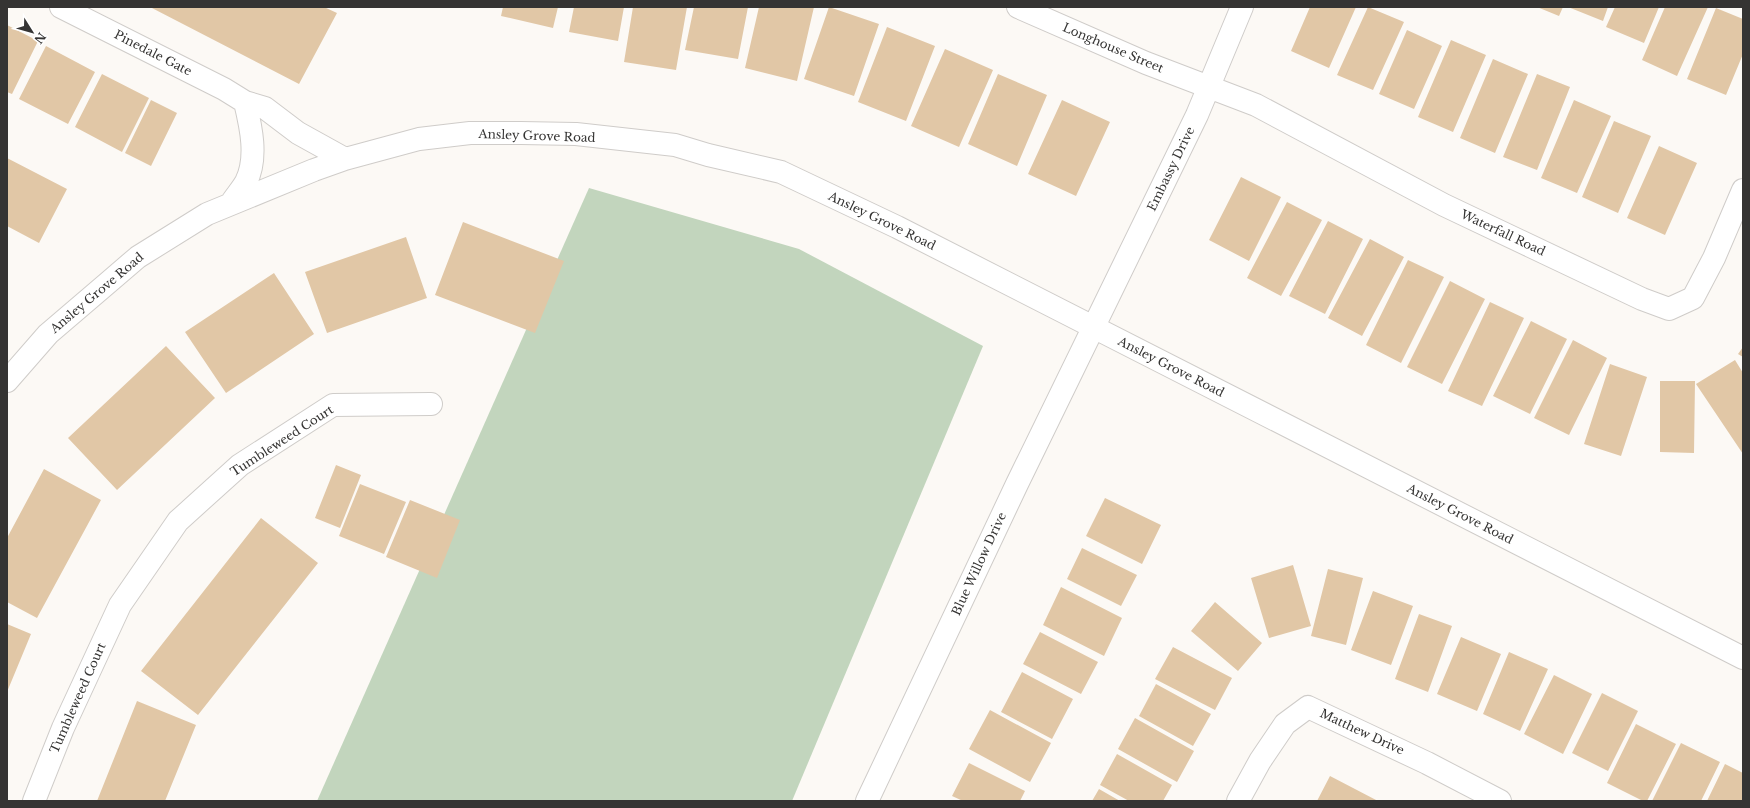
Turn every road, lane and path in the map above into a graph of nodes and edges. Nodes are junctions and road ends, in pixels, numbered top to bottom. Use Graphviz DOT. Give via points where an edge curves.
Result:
graph roads {
  1 [pos="61,7"];
  2 [pos="1018,7"];
  3 [pos="1242,7"];
  4 [pos="1209,87"];
  5 [pos="245,102"];
  6 [pos="345,159"];
  7 [pos="1743,190"];
  8 [pos="232,202"];
  9 [pos="1093,327"];
  10 [pos="7,381"];
  11 [pos="431,404"];
  12 [pos="1743,658"];
  13 [pos="34,801"];
  14 [pos="867,801"];
  15 [pos="1238,801"];
  16 [pos="1500,801"];
  1 -- 5 [label="street, Pinedale Gate"];
  2 -- 4 [label="street, Longhouse Street" via="1146,63"];
  3 -- 4 [label="street, Embassy Drive"];
  4 -- 7 [label="street, Waterfall Road" via="1256,105 1444,205 1642,299 1669,309 1694,298"];
  4 -- 9 [label="street, Embassy Drive"];
  5 -- 6 [label="street, Pinedale Gate" via="265,108 298,133"];
  5 -- 8 [label="street" via="250,125 252,157 246,181"];
  6 -- 8 [label="street, Ansley Grove Road"];
  6 -- 9 [label="street, Ansley Grove Road" via="419,139 470,133 576,134 675,145 708,156 781,172 897,227"];
  8 -- 10 [label="street, Ansley Grove Road" via="138,257 48,334"];
  9 -- 12 [label="street, Ansley Grove Road"];
  9 -- 14 [label="street, Blue Willow Drive"];
  11 -- 13 [label="street, Tumbleweed Court" via="334,405 240,465 178,521 120,604"];
  15 -- 16 [label="street, Matthew Drive" via="1260,761 1285,724 1308,707 1427,763"];
}
